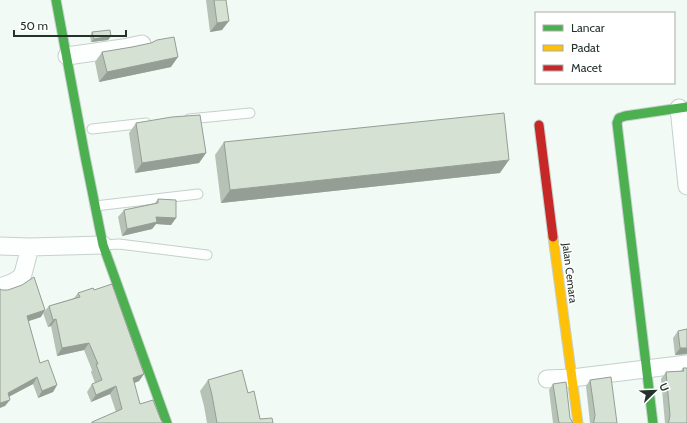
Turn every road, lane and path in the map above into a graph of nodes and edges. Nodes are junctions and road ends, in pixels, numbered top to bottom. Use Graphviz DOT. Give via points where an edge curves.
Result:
graph roads {
  1 [pos="56,0"];
  2 [pos="142,44"];
  3 [pos="67,56"];
  4 [pos="683,107"];
  5 [pos="250,114"];
  6 [pos="179,120"];
  7 [pos="155,122"];
  8 [pos="539,125"];
  9 [pos="86,129"];
  10 [pos="687,186"];
  11 [pos="198,194"];
  12 [pos="95,206"];
  13 [pos="103,245"];
  14 [pos="0,246"];
  15 [pos="30,247"];
  16 [pos="207,255"];
  17 [pos="0,287"];
  18 [pos="687,364"];
  19 [pos="647,369"];
  20 [pos="572,378"];
  21 [pos="548,379"];
  22 [pos="167,423"];
  23 [pos="578,423"];
  24 [pos="653,423"];
  1 -- 3 [label="street"];
  2 -- 3 [label="street"];
  3 -- 9 [label="street"];
  4 -- 10 [label="street"];
  4 -- 19 [label="street" via="625,116 619,118 617,123"];
  5 -- 6 [label="lane"];
  7 -- 9 [label="lane"];
  8 -- 20 [label="street, Jalan Cemara"];
  9 -- 12 [label="street"];
  11 -- 12 [label="lane"];
  12 -- 13 [label="street"];
  13 -- 15 [label="street"];
  13 -- 16 [label="lane" via="119,244"];
  13 -- 22 [label="street"];
  14 -- 15 [label="street"];
  15 -- 17 [label="street" via="21,277"];
  18 -- 19 [label="street"];
  19 -- 20 [label="street"];
  19 -- 24 [label="street"];
  20 -- 21 [label="street"];
  20 -- 23 [label="street, Jalan Cemara"];
}
